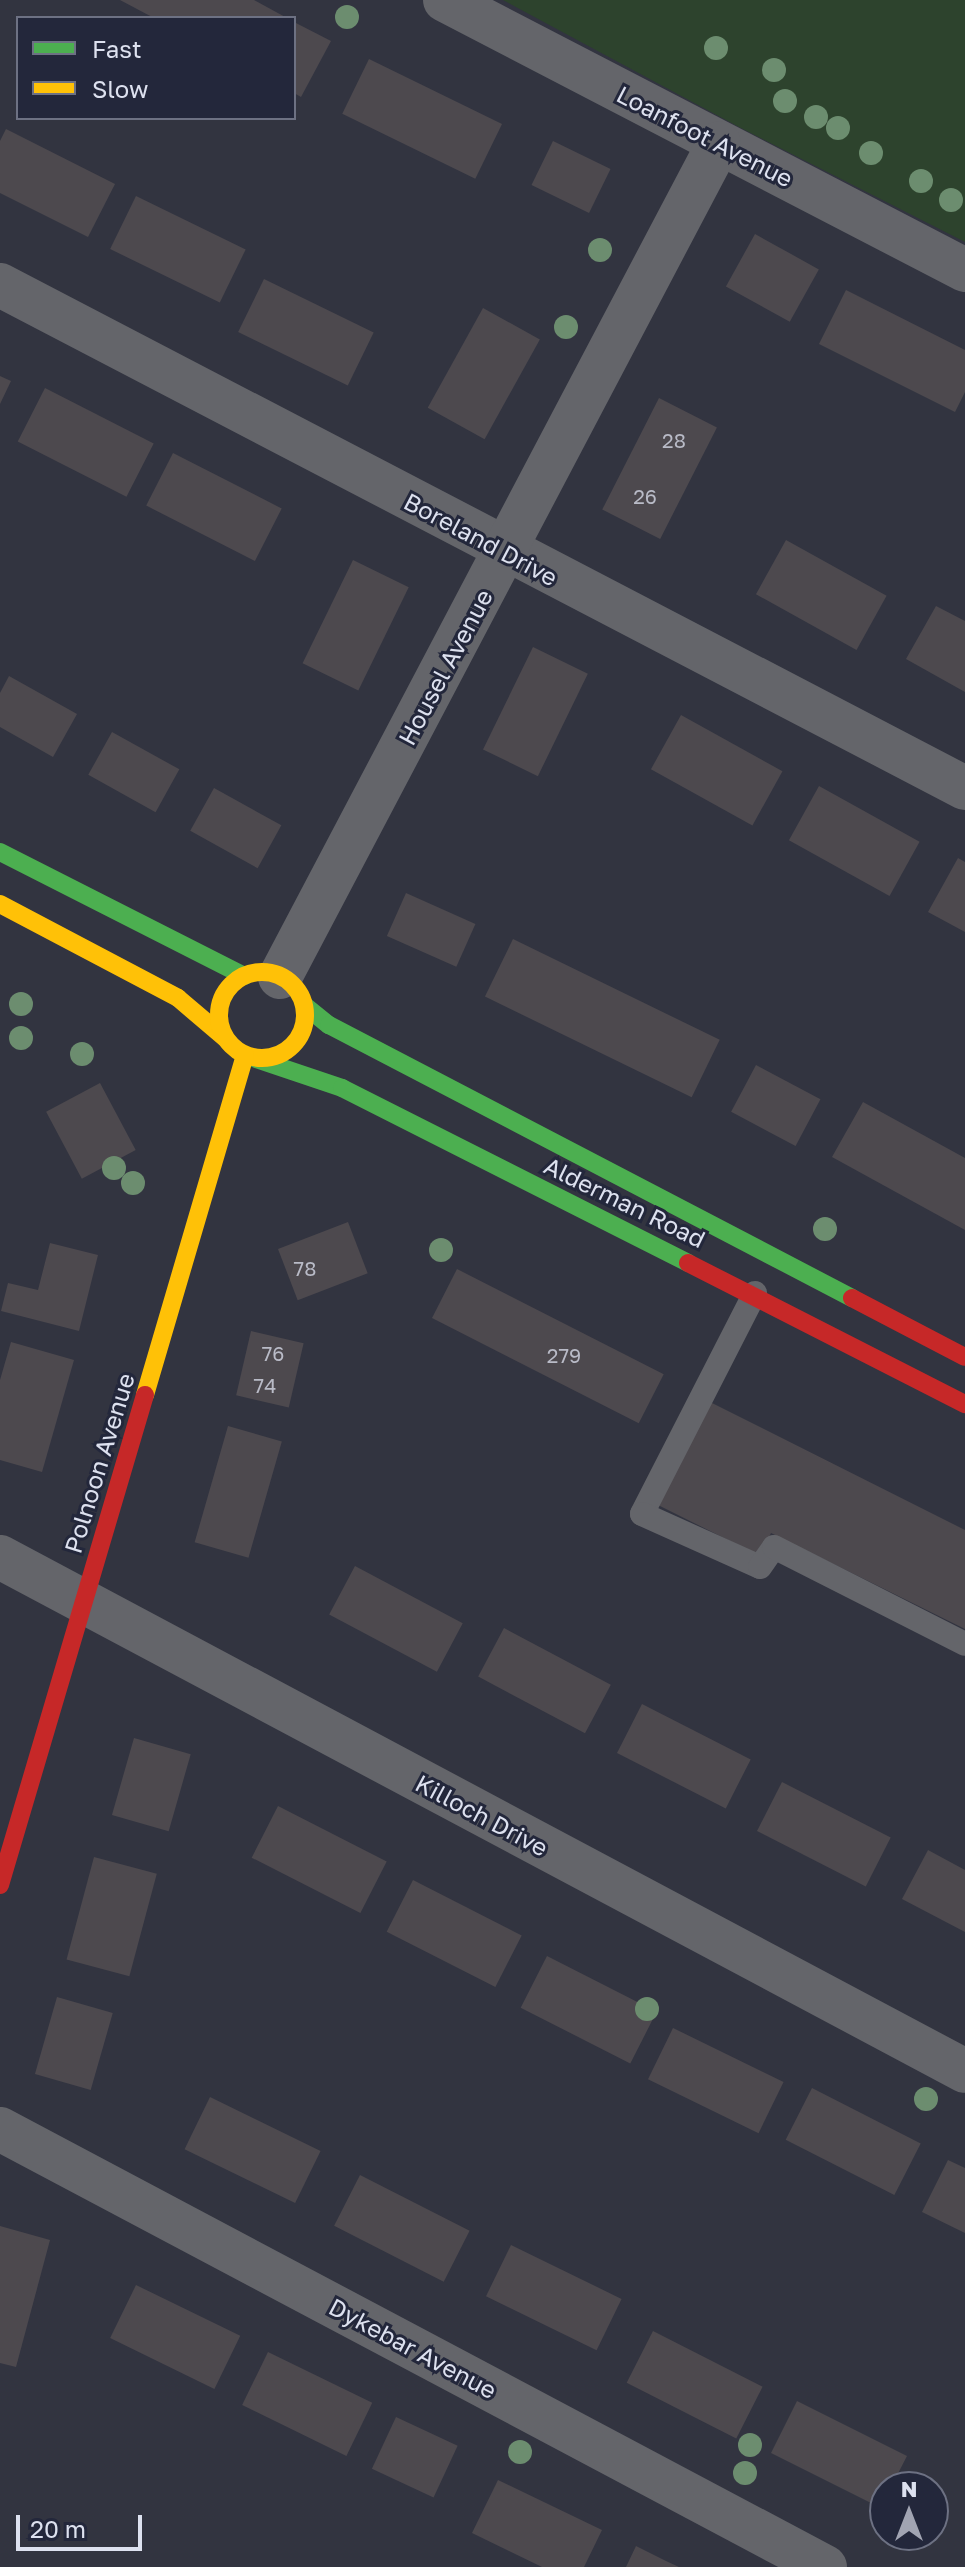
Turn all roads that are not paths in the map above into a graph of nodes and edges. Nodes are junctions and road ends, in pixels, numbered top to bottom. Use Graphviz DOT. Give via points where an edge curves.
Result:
graph roads {
  1 [pos="445,0"];
  2 [pos="719,143"];
  3 [pos="965,270"];
  4 [pos="0,285"];
  5 [pos="505,552"];
  6 [pos="965,788"];
  7 [pos="0,852"];
  8 [pos="0,904"];
  9 [pos="276,986"];
  10 [pos="225,1038"];
  11 [pos="250,1057"];
  12 [pos="755,1293"];
  13 [pos="965,1357"];
  14 [pos="965,1404"];
  15 [pos="0,1557"];
  16 [pos="82,1603"];
  17 [pos="965,1644"];
  18 [pos="0,1885"];
  19 [pos="965,2071"];
  20 [pos="0,2129"];
  21 [pos="825,2567"];
  1 -- 2 [label="street, Loanfoot Avenue"];
  2 -- 3 [label="street, Loanfoot Avenue"];
  2 -- 5 [label="street, Housel Avenue"];
  4 -- 5 [label="street, Boreland Drive"];
  5 -- 6 [label="street, Boreland Drive"];
  5 -- 9 [label="street, Housel Avenue"];
  7 -- 9 [label="street, Alderman Road"];
  8 -- 10 [label="street" via="178,998"];
  9 -- 10 [label="street" via="231,984 219,1008"];
  9 -- 11 [label="street" via="305,1019 294,1045 283,1053"];
  9 -- 13 [label="street, Alderman Road" via="329,1025"];
  10 -- 11 [label="street"];
  11 -- 12 [label="street, Alderman Road" via="342,1088"];
  11 -- 16 [label="street, Polnoon Avenue"];
  12 -- 14 [label="street, Alderman Road"];
  12 -- 17 [label="lane" via="642,1514 760,1567 774,1547"];
  15 -- 16 [label="street, Killoch Drive"];
  16 -- 18 [label="street, Polnoon Avenue"];
  16 -- 19 [label="street, Killoch Drive"];
  20 -- 21 [label="street, Dykebar Avenue"];
}
